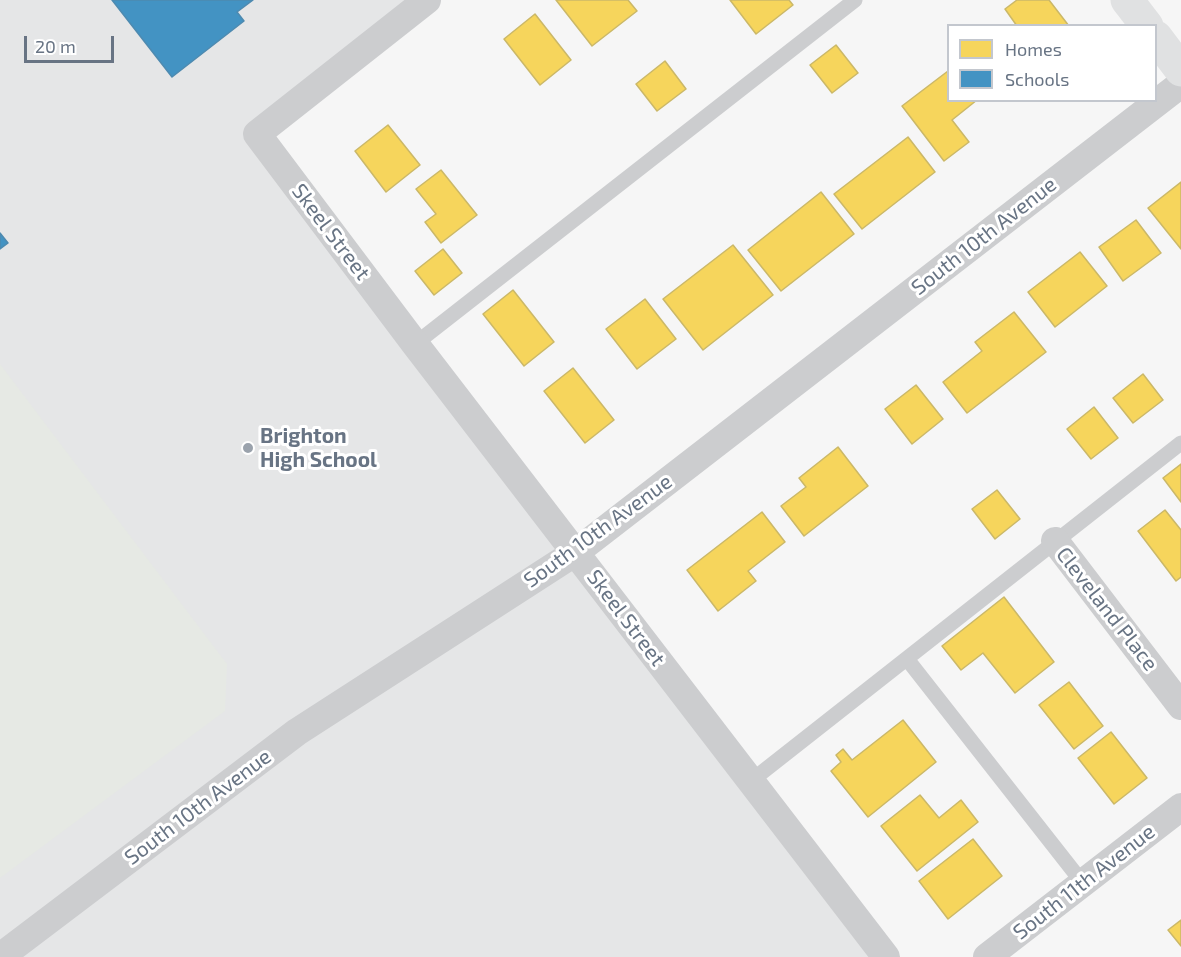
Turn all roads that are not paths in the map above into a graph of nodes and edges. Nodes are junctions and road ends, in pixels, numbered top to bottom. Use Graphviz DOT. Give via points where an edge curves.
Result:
graph roads {
  1 [pos="427,0"];
  2 [pos="855,0"];
  3 [pos="1127,0"];
  4 [pos="1145,24"];
  5 [pos="1157,40"];
  6 [pos="1181,70"];
  7 [pos="1181,84"];
  8 [pos="415,344"];
  9 [pos="1181,443"];
  10 [pos="1055,541"];
  11 [pos="576,552"];
  12 [pos="907,659"];
  13 [pos="1181,706"];
  14 [pos="751,782"];
  15 [pos="1181,807"];
  16 [pos="1083,882"];
  17 [pos="0,957"];
  18 [pos="886,957"];
  19 [pos="987,957"];
  1 -- 8 [label="street, Skeel Street" via="257,134"];
  2 -- 8 [label="lane"];
  3 -- 4 [label="street"];
  5 -- 6 [label="street"];
  7 -- 11 [label="street, South 10th Avenue"];
  8 -- 11 [label="street, Skeel Street"];
  9 -- 10 [label="lane"];
  10 -- 12 [label="lane"];
  10 -- 13 [label="street, Cleveland Place"];
  11 -- 14 [label="street, Skeel Street"];
  11 -- 17 [label="street, South 10th Avenue" via="297,732"];
  12 -- 14 [label="lane"];
  12 -- 16 [label="lane"];
  14 -- 18 [label="street, Skeel Street"];
  15 -- 16 [label="street, South 11th Avenue"];
  16 -- 19 [label="street, South 11th Avenue"];
}
